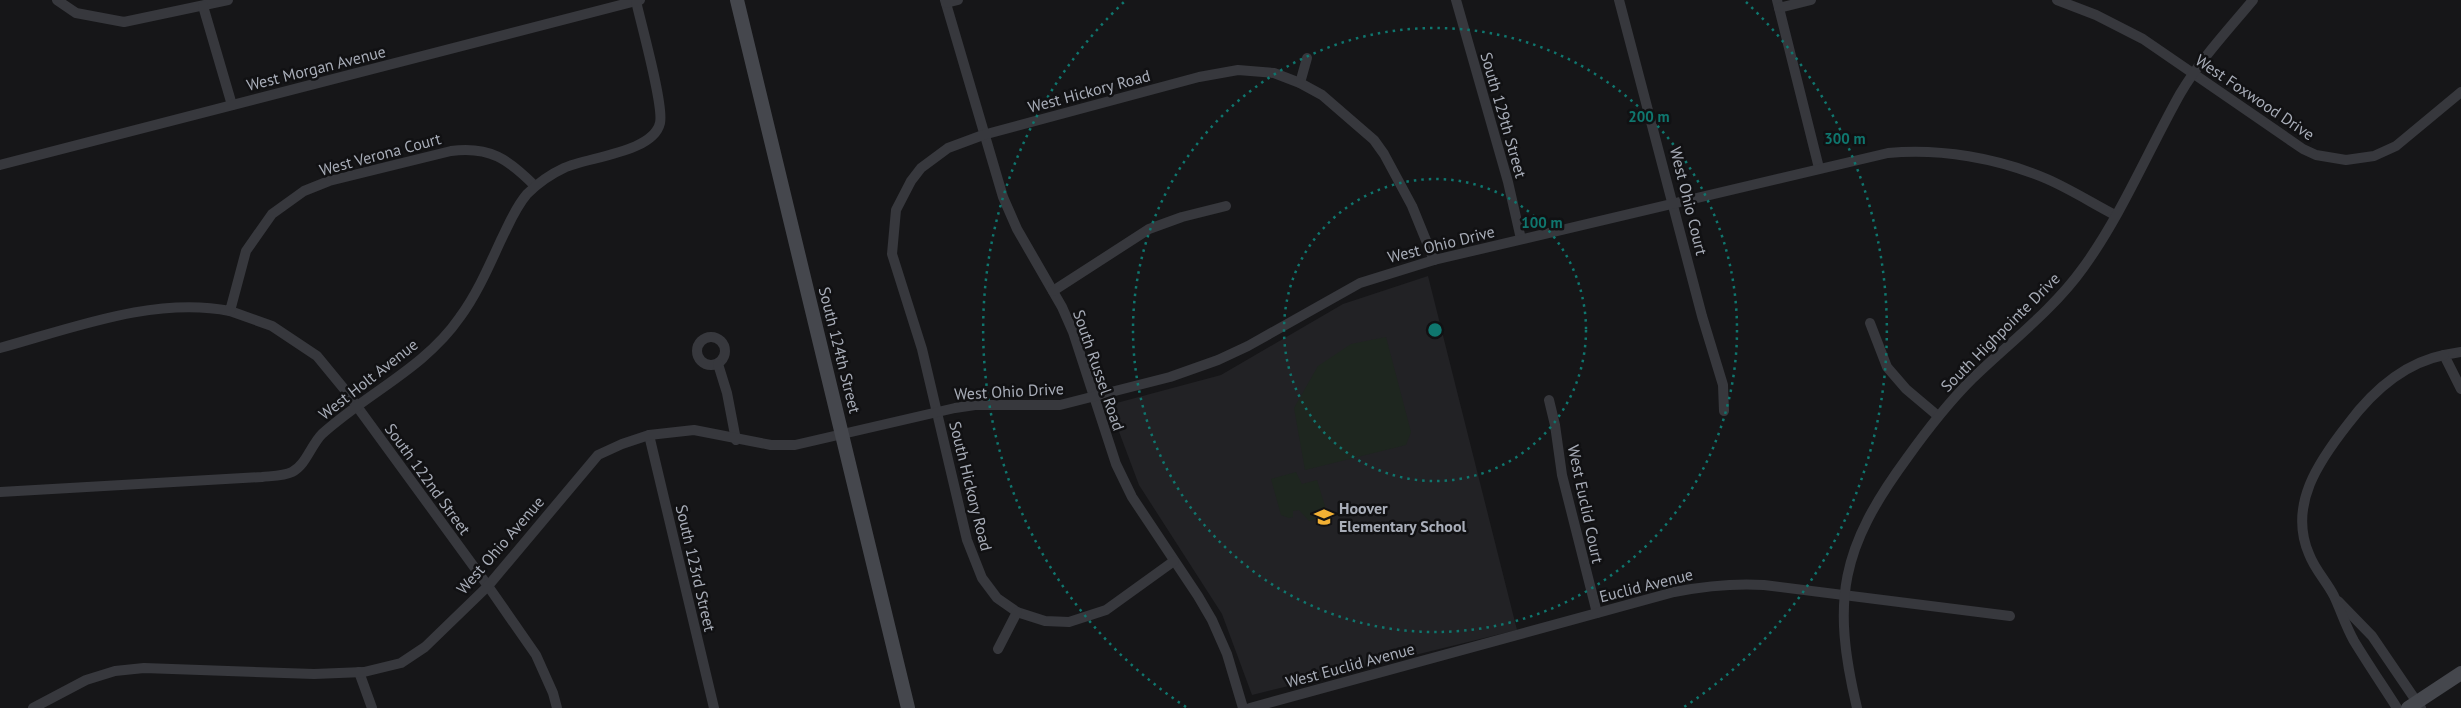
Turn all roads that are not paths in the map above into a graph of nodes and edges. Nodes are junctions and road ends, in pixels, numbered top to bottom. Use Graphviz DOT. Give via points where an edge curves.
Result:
graph roads {
  1 [pos="56,0"];
  2 [pos="228,0"];
  3 [pos="638,0"];
  4 [pos="736,0"];
  5 [pos="958,0"];
  6 [pos="1456,0"];
  7 [pos="1619,0"];
  8 [pos="1811,0"];
  9 [pos="2057,0"];
  10 [pos="2253,0"];
  11 [pos="946,2"];
  12 [pos="1778,4"];
  13 [pos="203,6"];
  14 [pos="1308,58"];
  15 [pos="2194,75"];
  16 [pos="1300,82"];
  17 [pos="2461,92"];
  18 [pos="232,105"];
  19 [pos="983,135"];
  20 [pos="0,165"];
  21 [pos="1820,168"];
  22 [pos="535,186"];
  23 [pos="1674,203"];
  24 [pos="1226,206"];
  25 [pos="2115,215"];
  26 [pos="1522,239"];
  27 [pos="1434,260"];
  28 [pos="1053,292"];
  29 [pos="230,312"];
  30 [pos="1870,323"];
  31 [pos="0,348"];
  32 [pos="2461,352"];
  33 [pos="2444,355"];
  34 [pos="718,364"];
  35 [pos="2461,389"];
  36 [pos="1095,398"];
  37 [pos="1548,400"];
  38 [pos="358,407"];
  39 [pos="937,411"];
  40 [pos="1724,411"];
  41 [pos="1938,416"];
  42 [pos="649,435"];
  43 [pos="842,435"];
  44 [pos="736,440"];
  45 [pos="0,492"];
  46 [pos="1174,561"];
  47 [pos="488,586"];
  48 [pos="1845,595"];
  49 [pos="2336,599"];
  50 [pos="1017,612"];
  51 [pos="1596,613"];
  52 [pos="2010,616"];
  53 [pos="998,649"];
  54 [pos="1458,651"];
  55 [pos="2382,651"];
  56 [pos="2367,662"];
  57 [pos="359,672"];
  58 [pos="2461,672"];
  59 [pos="2416,706"];
  60 [pos="33,708"];
  61 [pos="372,708"];
  62 [pos="557,708"];
  63 [pos="714,708"];
  64 [pos="908,708"];
  65 [pos="1243,708"];
  66 [pos="1250,708"];
  67 [pos="1857,708"];
  68 [pos="2397,708"];
  1 -- 13 [label="street" via="76,14 124,22"];
  2 -- 13 [label="street"];
  3 -- 18 [label="street, West Morgan Avenue"];
  3 -- 22 [label="street, West Holt Avenue" via="660,124 651,137 628,151 563,168"];
  4 -- 43 [label="street, South 124th Street"];
  5 -- 11 [label="street"];
  6 -- 26 [label="street, South 129th Street"];
  7 -- 23 [label="street, West Ohio Court"];
  8 -- 12 [label="street"];
  9 -- 15 [label="street, West Foxwood Drive" via="2130,32"];
  10 -- 15 [label="street, South Highpointe Drive"];
  11 -- 19 [label="street, South Russel Road"];
  12 -- 21 [label="street"];
  13 -- 18 [label="street"];
  14 -- 16 [label="street"];
  15 -- 17 [label="street, West Foxwood Drive" via="2303,149 2346,160 2374,156 2396,146"];
  15 -- 25 [label="street, South Highpointe Drive"];
  16 -- 19 [label="street, West Hickory Road" via="1259,70 1221,72"];
  16 -- 27 [label="street, West Hickory Road" via="1335,105 1374,140 1412,206"];
  18 -- 20 [label="street, West Morgan Avenue"];
  19 -- 28 [label="street, South Russel Road" via="1010,213"];
  19 -- 39 [label="street, West Hickory Road" via="948,148 921,168 901,198 893,228 894,264 915,326"];
  21 -- 23 [label="street, West Ohio Drive"];
  21 -- 25 [label="street, West Ohio Drive" via="1888,153 1924,151 1958,155 2046,178"];
  22 -- 29 [label="street, West Verona Court" via="503,158 469,149 329,182 304,191 272,214 246,251"];
  22 -- 38 [label="street, West Holt Avenue" via="516,209 484,277 460,318 420,362"];
  23 -- 26 [label="street, West Ohio Drive"];
  23 -- 40 [label="street, West Ohio Court" via="1723,386"];
  24 -- 28 [label="street" via="1149,229"];
  25 -- 41 [label="street, South Highpointe Drive" via="2082,269 2062,294 1970,381"];
  26 -- 27 [label="street, West Ohio Drive"];
  27 -- 36 [label="street, West Ohio Drive" via="1352,286 1218,360"];
  28 -- 36 [label="street, South Russel Road" via="1073,332"];
  29 -- 31 [label="street" via="210,307 173,306 141,310"];
  29 -- 38 [label="street, South 122nd Street" via="272,326 316,356"];
  30 -- 41 [label="street" via="1887,366 1906,389"];
  32 -- 33 [label="street"];
  33 -- 35 [label="street"];
  33 -- 49 [label="street" via="2417,364 2386,384 2354,416 2313,475 2303,505 2303,536 2314,567"];
  34 -- 44 [label="street"];
  36 -- 39 [label="street, West Ohio Drive" via="1060,405 975,405"];
  36 -- 46 [label="street, South Russel Road" via="1112,452 1132,497"];
  37 -- 51 [label="street, West Euclid Court" via="1562,475"];
  38 -- 45 [label="street, West Holt Avenue" via="333,424 292,472 262,477"];
  38 -- 47 [label="street, South 122nd Street"];
  39 -- 43 [label="street, West Ohio Drive"];
  39 -- 50 [label="street, South Hickory Road" via="973,558 990,589"];
  41 -- 48 [label="street, South Highpointe Drive" via="1884,489 1867,518 1850,563"];
  42 -- 44 [label="street, West Ohio Avenue" via="694,430"];
  42 -- 47 [label="street, West Ohio Avenue" via="598,455"];
  42 -- 63 [label="street, South 123rd Street"];
  43 -- 44 [label="street, West Ohio Avenue" via="795,445"];
  43 -- 64 [label="street, South 124th Street"];
  46 -- 50 [label="street, South Hickory Road" via="1106,610 1085,618 1069,622 1045,621"];
  46 -- 65 [label="street, South Russel Road" via="1212,620 1227,654"];
  47 -- 57 [label="street, West Ohio Avenue" via="425,647 401,663"];
  47 -- 62 [label="street, South 122nd Street" via="536,656"];
  48 -- 51 [label="street, Euclid Avenue" via="1764,585 1725,584 1674,592"];
  48 -- 52 [label="street, Euclid Avenue"];
  48 -- 67 [label="street, South Highpointe Drive" via="1844,648"];
  49 -- 55 [label="street"];
  49 -- 56 [label="street" via="2346,626"];
  50 -- 53 [label="street"];
  51 -- 54 [label="street, Euclid Avenue"];
  54 -- 66 [label="street, West Euclid Avenue"];
  55 -- 56 [label="street"];
  55 -- 59 [label="street"];
  56 -- 68 [label="street"];
  57 -- 60 [label="street, West Ohio Avenue" via="314,674 144,668 115,671 86,680"];
  57 -- 61 [label="street"];
  58 -- 59 [label="street"];
}
